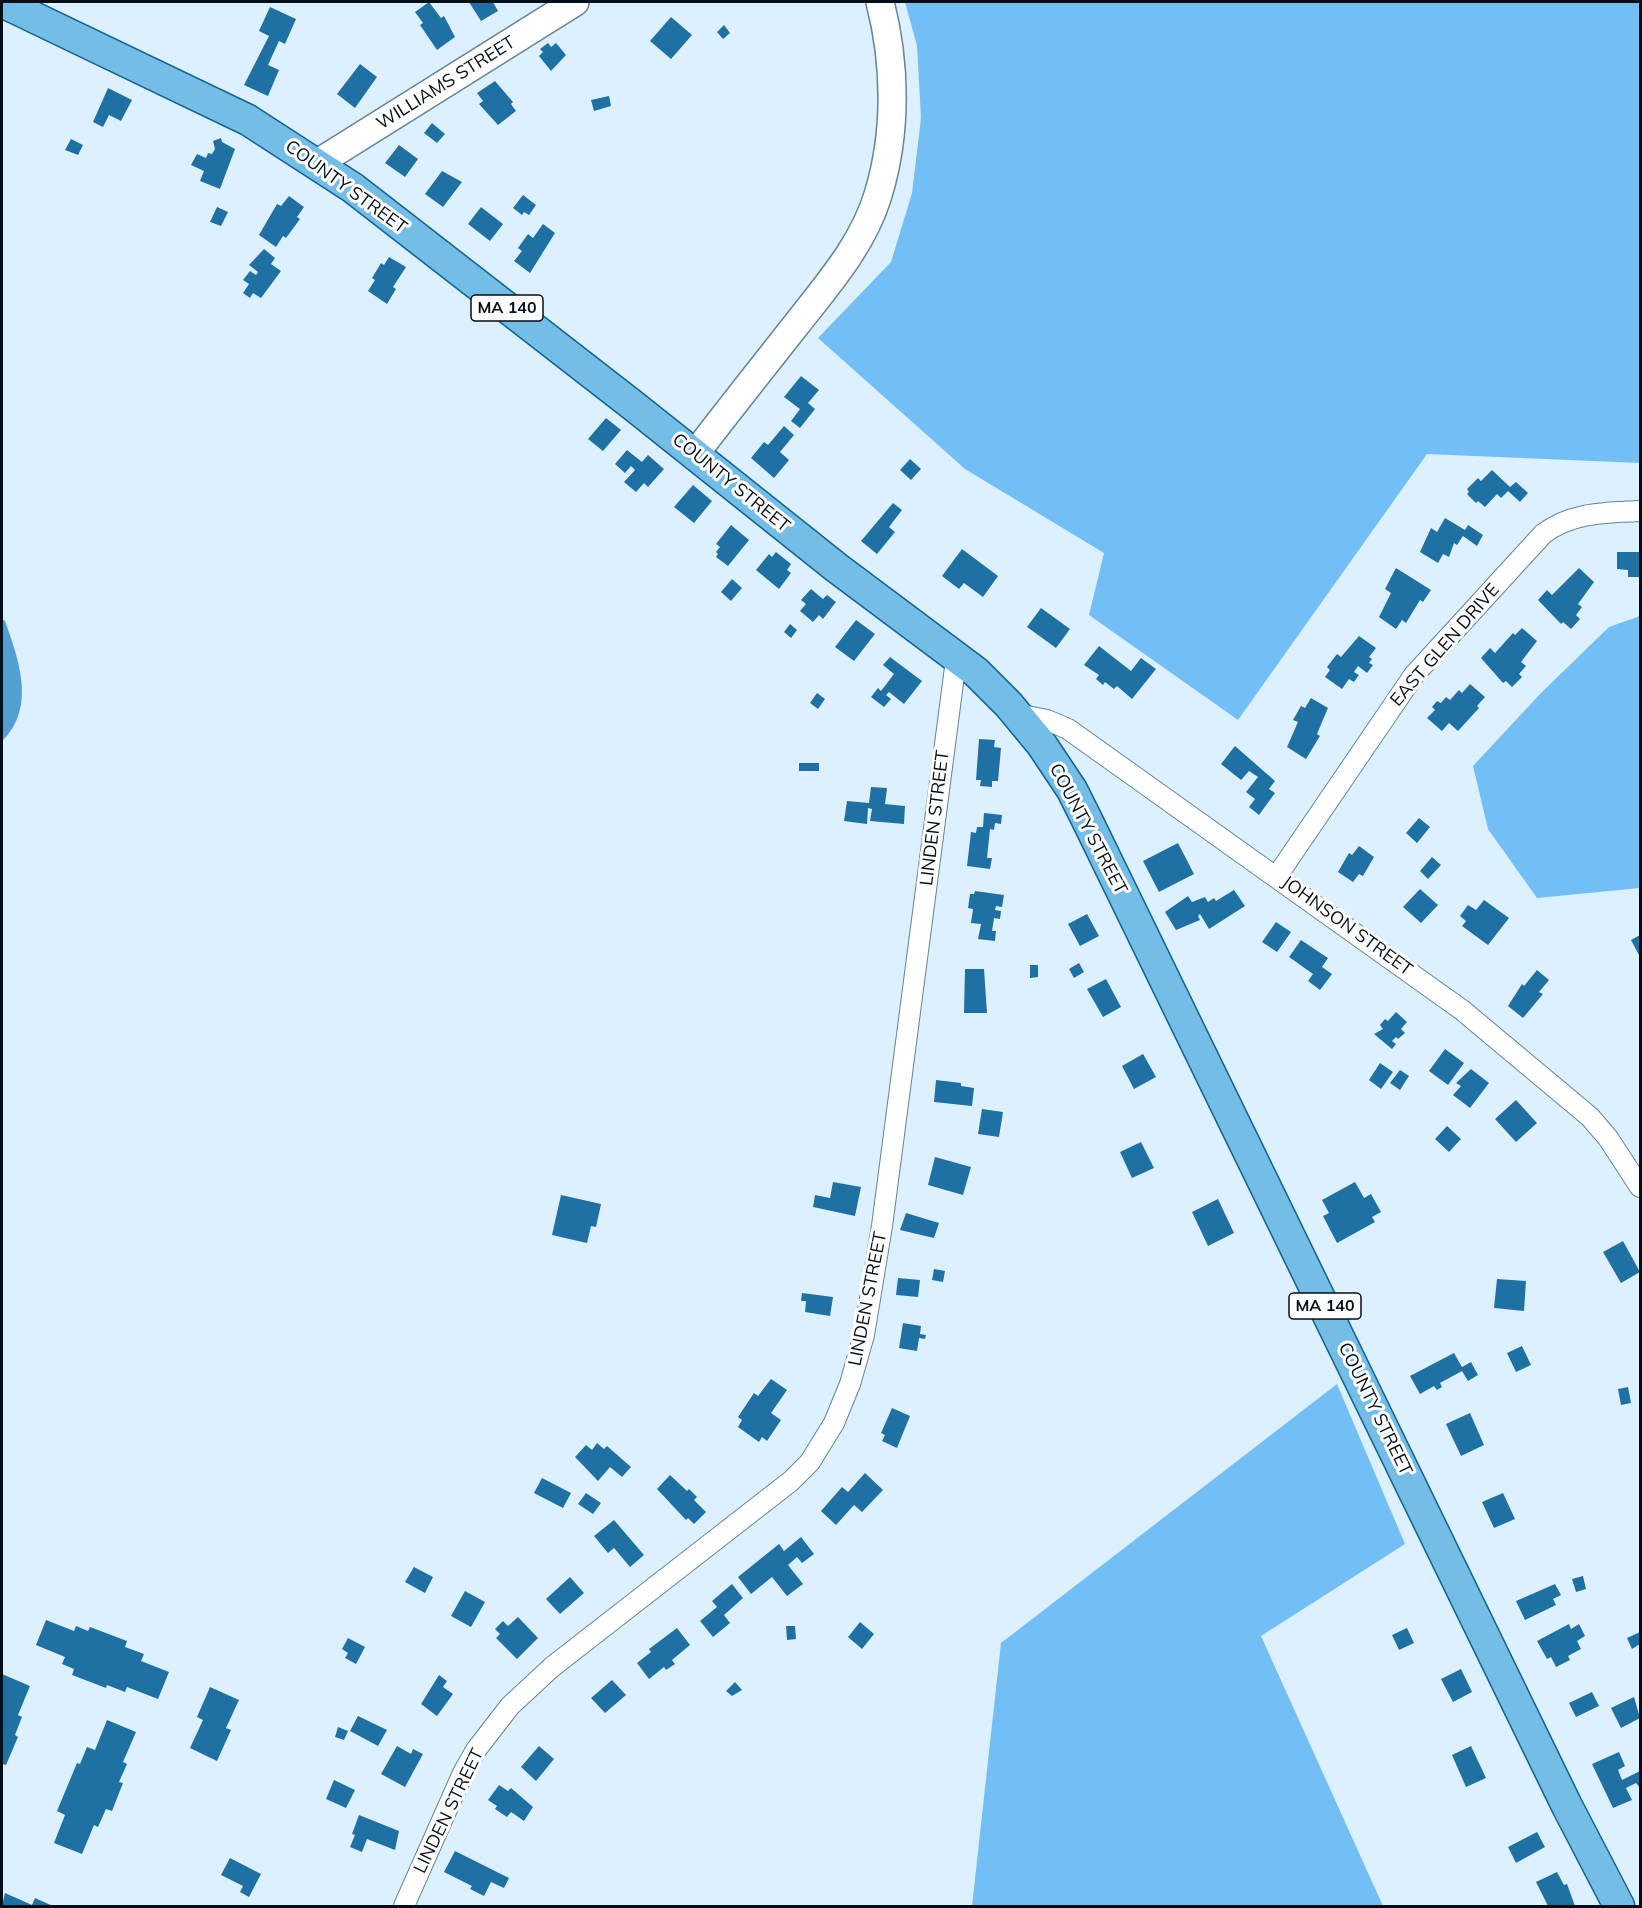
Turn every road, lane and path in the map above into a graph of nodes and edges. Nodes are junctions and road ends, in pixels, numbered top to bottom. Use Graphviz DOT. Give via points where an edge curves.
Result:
graph roads {
  1 [pos="2,2"];
  2 [pos="575,2"];
  3 [pos="880,2"];
  4 [pos="318,164"];
  5 [pos="695,454"];
  6 [pos="1641,511"];
  7 [pos="956,660"];
  8 [pos="1017,714"];
  9 [pos="1277,876"];
  10 [pos="1641,1186"];
  11 [pos="404,1906"];
  12 [pos="1619,1906"];
  1 -- 4 [label="main road, COUNTY STREET / MA 140" via="223,107"];
  2 -- 4 [label="street, WILLIAMS STREET"];
  3 -- 5 [label="street" via="892,80 890,131 878,197 847,260"];
  4 -- 5 [label="main road, COUNTY STREET / MA 140"];
  5 -- 7 [label="main road, COUNTY STREET / MA 140"];
  6 -- 9 [label="street, EAST GLEN DRIVE" via="1579,516 1560,522 1543,534 1414,675"];
  7 -- 8 [label="main road, COUNTY STREET / MA 140" via="976,672"];
  7 -- 11 [label="street, LINDEN STREET" via="881,1235 864,1335 842,1404 819,1450 791,1480 552,1667 510,1706 463,1773"];
  8 -- 9 [label="street, JOHNSON STREET" via="1068,729"];
  8 -- 12 [label="main road, COUNTY STREET / MA 140" via="1057,766 1084,815"];
  9 -- 10 [label="street, JOHNSON STREET" via="1462,1010 1572,1100 1608,1138"];
}
